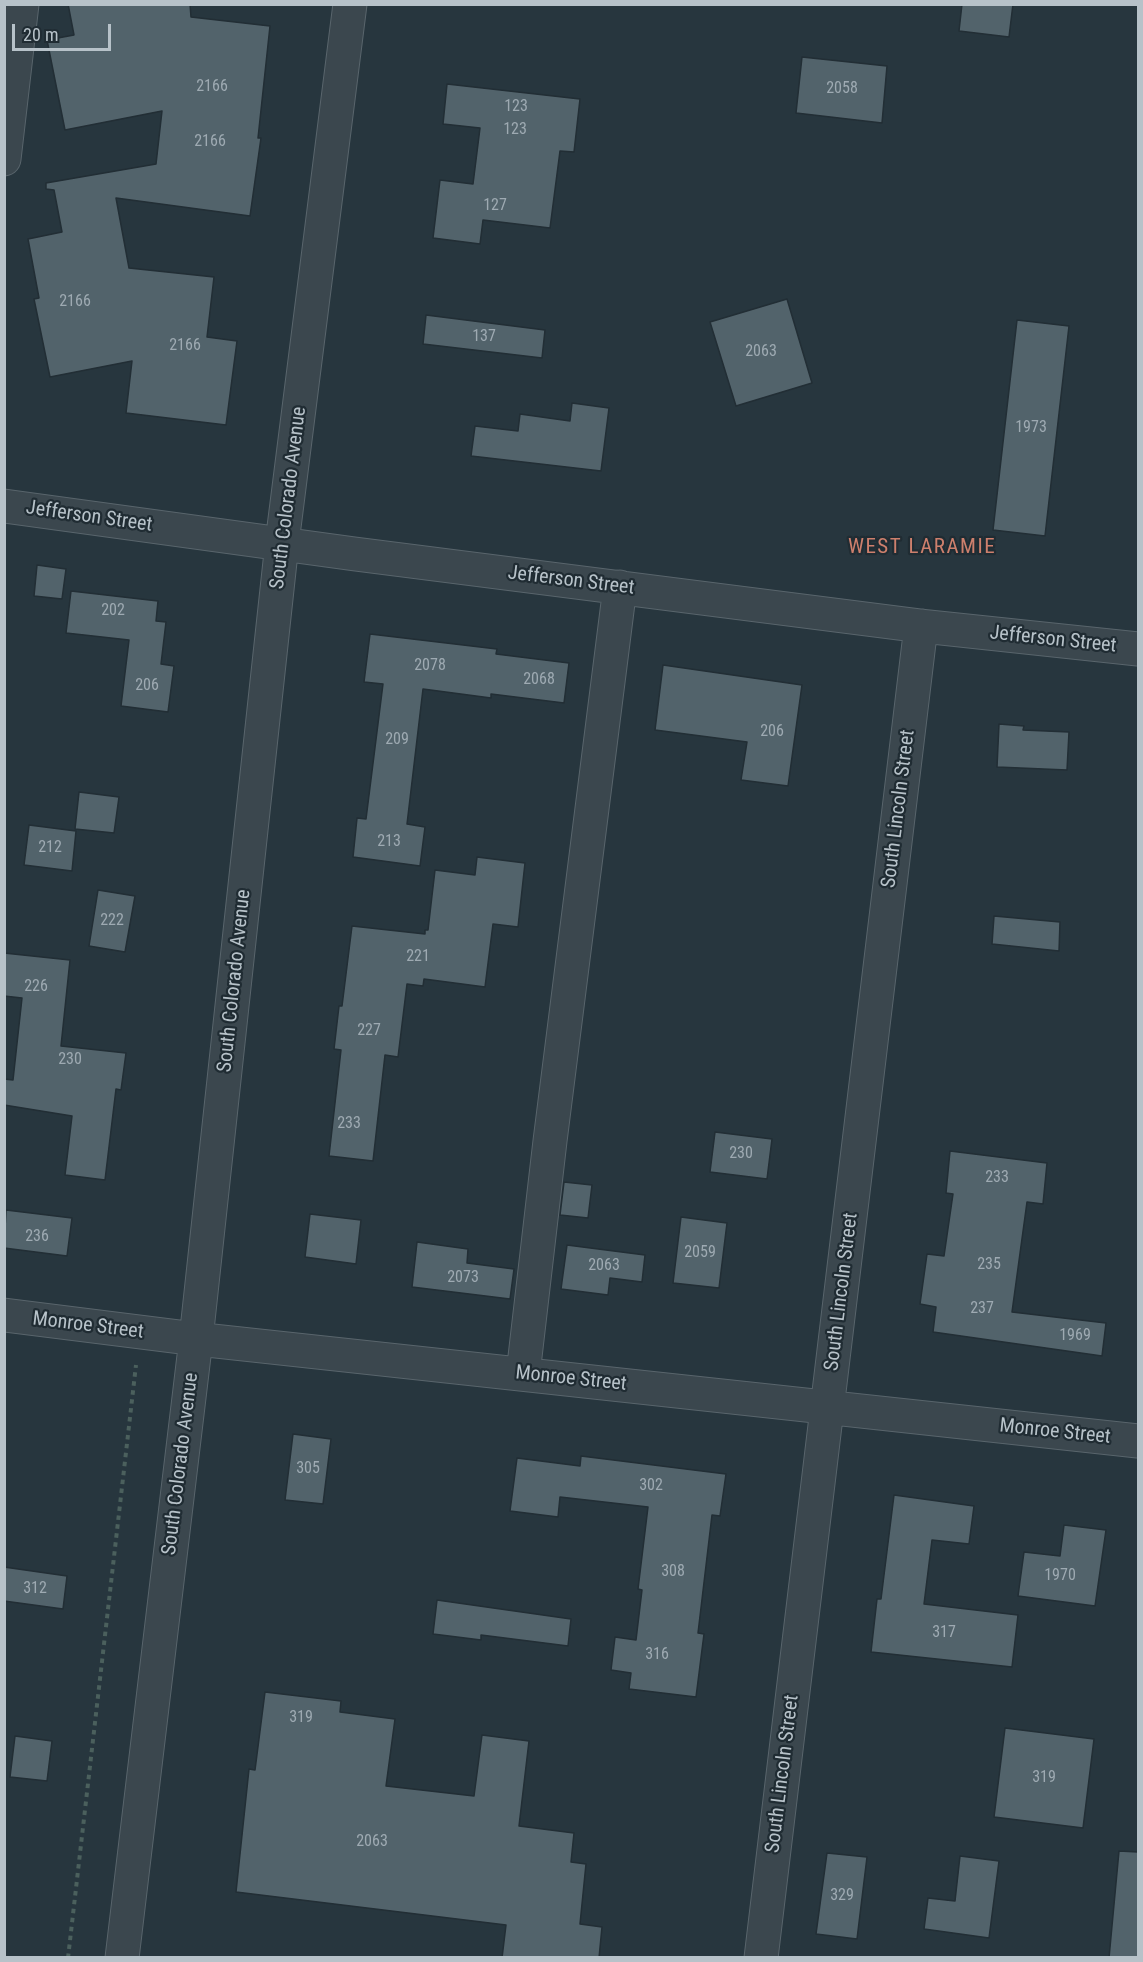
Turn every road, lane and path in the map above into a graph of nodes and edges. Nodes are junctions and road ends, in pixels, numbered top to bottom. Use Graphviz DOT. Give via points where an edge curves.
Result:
graph roads {
  1 [pos="22,4"];
  2 [pos="350,4"];
  3 [pos="4,159"];
  4 [pos="4,506"];
  5 [pos="282,543"];
  6 [pos="620,587"];
  7 [pos="921,626"];
  8 [pos="1138,649"];
  9 [pos="4,1315"];
  10 [pos="196,1340"];
  11 [pos="136,1360"];
  12 [pos="523,1374"];
  13 [pos="828,1406"];
  14 [pos="1138,1441"];
  15 [pos="68,1958"];
  16 [pos="122,1958"];
  17 [pos="761,1958"];
  1 -- 3 [label="street"];
  2 -- 5 [label="street, South Colorado Avenue"];
  4 -- 5 [label="street, Jefferson Street"];
  5 -- 6 [label="street, Jefferson Street"];
  5 -- 10 [label="street, South Colorado Avenue"];
  6 -- 7 [label="street, Jefferson Street"];
  6 -- 12 [label="street"];
  7 -- 8 [label="street, Jefferson Street"];
  7 -- 13 [label="street, South Lincoln Street"];
  9 -- 10 [label="street, Monroe Street"];
  10 -- 12 [label="street, Monroe Street"];
  10 -- 16 [label="street, South Colorado Avenue"];
  11 -- 15 [label="path"];
  12 -- 13 [label="street, Monroe Street"];
  13 -- 14 [label="street, Monroe Street"];
  13 -- 17 [label="street, South Lincoln Street"];
}
